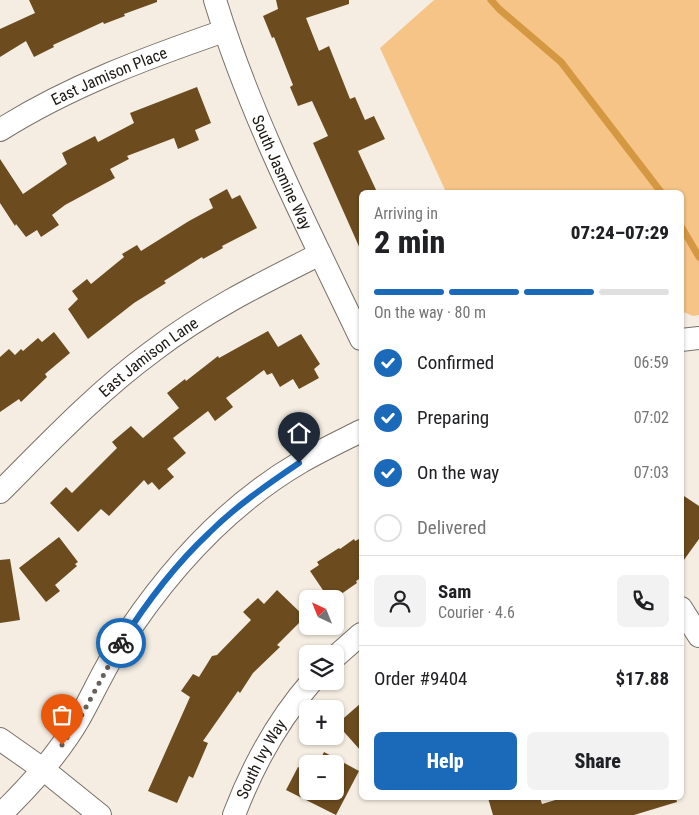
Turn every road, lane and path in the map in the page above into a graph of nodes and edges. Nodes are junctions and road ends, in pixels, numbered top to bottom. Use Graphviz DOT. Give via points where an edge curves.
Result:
graph roads {
  1 [pos="215,0"];
  2 [pos="224,31"];
  3 [pos="0,130"];
  4 [pos="320,254"];
  5 [pos="359,335"];
  6 [pos="699,338"];
  7 [pos="684,340"];
  8 [pos="359,433"];
  9 [pos="0,492"];
  10 [pos="684,613"];
  11 [pos="359,636"];
  12 [pos="699,636"];
  13 [pos="344,649"];
  14 [pos="305,690"];
  15 [pos="0,739"];
  16 [pos="44,770"];
  17 [pos="0,815"];
  18 [pos="100,815"];
  19 [pos="234,815"];
  1 -- 2 [label="street, South Jasmine Way"];
  2 -- 3 [label="street, East Jamison Place" via="79,87"];
  2 -- 4 [label="street, South Jasmine Way" via="261,127"];
  4 -- 5 [label="street, South Jasmine Way"];
  4 -- 9 [label="street, East Jamison Lane" via="242,293 152,351 71,422"];
  6 -- 7 [label="street"];
  8 -- 16 [label="street" via="299,463 208,533 157,590 135,621 115,651 79,720"];
  10 -- 12 [label="street"];
  11 -- 13 [label="street"];
  14 -- 19 [label="street, South Ivy Way" via="264,748"];
  15 -- 16 [label="street"];
  16 -- 17 [label="street"];
  16 -- 18 [label="street"];
}
